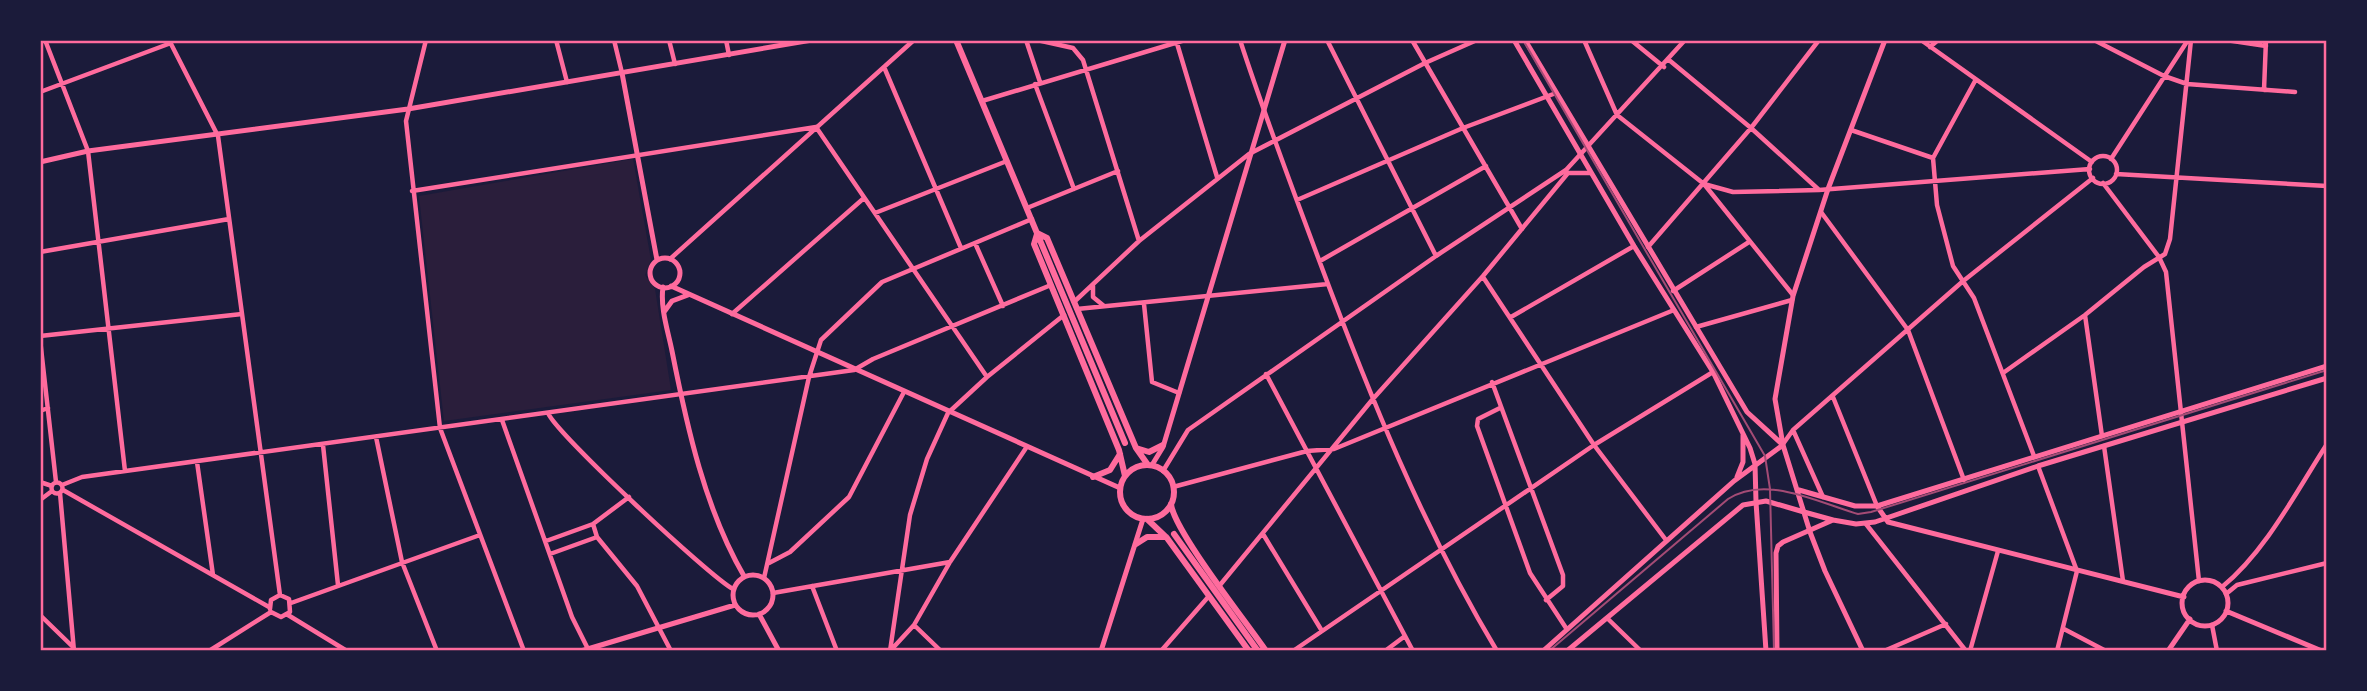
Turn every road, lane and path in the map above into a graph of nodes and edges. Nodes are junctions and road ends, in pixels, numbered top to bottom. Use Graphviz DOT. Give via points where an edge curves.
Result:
graph roads {
  1 [pos="45,40"];
  2 [pos="426,40"];
  3 [pos="556,40"];
  4 [pos="614,40"];
  5 [pos="669,40"];
  6 [pos="726,40"];
  7 [pos="811,40"];
  8 [pos="914,40"];
  9 [pos="956,40"];
  10 [pos="1026,40"];
  11 [pos="1037,40"];
  12 [pos="1185,40"];
  13 [pos="1240,40"];
  14 [pos="1285,40"];
  15 [pos="1327,40"];
  16 [pos="1412,40"];
  17 [pos="1477,40"];
  18 [pos="1514,40"];
  19 [pos="1525,40"];
  20 [pos="1584,40"];
  21 [pos="1632,40"];
  22 [pos="1685,40"];
  23 [pos="1819,40"];
  24 [pos="1885,40"];
  25 [pos="1921,40"];
  26 [pos="1938,40"];
  27 [pos="2094,40"];
  28 [pos="2190,40"];
  29 [pos="2227,40"];
  30 [pos="1177,41"];
  31 [pos="170,42"];
  32 [pos="792,42"];
  33 [pos="2266,43"];
  34 [pos="1930,47"];
  35 [pos="729,55"];
  36 [pos="1669,60"];
  37 [pos="1424,63"];
  38 [pos="675,64"];
  39 [pos="884,67"];
  40 [pos="1664,67"];
  41 [pos="1087,69"];
  42 [pos="622,73"];
  43 [pos="2164,76"];
  44 [pos="1975,81"];
  45 [pos="567,82"];
  46 [pos="61,83"];
  47 [pos="1038,83"];
  48 [pos="2187,84"];
  49 [pos="2264,90"];
  50 [pos="40,92"];
  51 [pos="2295,92"];
  52 [pos="1556,93"];
  53 [pos="1546,95"];
  54 [pos="1356,99"];
  55 [pos="982,101"];
  56 [pos="408,109"];
  57 [pos="1262,109"];
  58 [pos="1617,115"];
  59 [pos="816,127"];
  60 [pos="1463,128"];
  61 [pos="1751,128"];
  62 [pos="1851,130"];
  63 [pos="218,136"];
  64 [pos="1273,142"];
  65 [pos="1588,145"];
  66 [pos="88,151"];
  67 [pos="1249,154"];
  68 [pos="1579,154"];
  69 [pos="637,155"];
  70 [pos="1933,158"];
  71 [pos="2111,159"];
  72 [pos="1007,160"];
  73 [pos="41,161"];
  74 [pos="2092,162"];
  75 [pos="1388,164"];
  76 [pos="1486,166"];
  77 [pos="2090,169"];
  78 [pos="1118,171"];
  79 [pos="1590,173"];
  80 [pos="2116,174"];
  81 [pos="2177,175"];
  82 [pos="1217,177"];
  83 [pos="2093,178"];
  84 [pos="1934,181"];
  85 [pos="2103,183"];
  86 [pos="1704,184"];
  87 [pos="2327,186"];
  88 [pos="1074,188"];
  89 [pos="936,189"];
  90 [pos="1828,189"];
  91 [pos="1819,190"];
  92 [pos="412,191"];
  93 [pos="864,198"];
  94 [pos="1297,200"];
  95 [pos="1411,206"];
  96 [pos="1509,207"];
  97 [pos="1027,208"];
  98 [pos="1821,212"];
  99 [pos="875,213"];
  100 [pos="229,219"];
  101 [pos="1032,219"];
  102 [pos="1522,229"];
  103 [pos="1037,233"];
  104 [pos="1139,241"];
  105 [pos="98,242"];
  106 [pos="1749,242"];
  107 [pos="975,243"];
  108 [pos="1634,246"];
  109 [pos="1647,247"];
  110 [pos="961,248"];
  111 [pos="40,252"];
  112 [pos="1436,256"];
  113 [pos="2159,257"];
  114 [pos="670,259"];
  115 [pos="657,260"];
  116 [pos="1320,261"];
  117 [pos="912,267"];
  118 [pos="1483,276"];
  119 [pos="1962,282"];
  120 [pos="1093,283"];
  121 [pos="1328,284"];
  122 [pos="1051,285"];
  123 [pos="671,286"];
  124 [pos="663,287"];
  125 [pos="1673,291"];
  126 [pos="688,295"];
  127 [pos="1208,298"];
  128 [pos="1793,298"];
  129 [pos="1143,304"];
  130 [pos="1076,305"];
  131 [pos="1003,306"];
  132 [pos="1104,307"];
  133 [pos="1674,310"];
  134 [pos="664,313"];
  135 [pos="242,314"];
  136 [pos="732,314"];
  137 [pos="1064,315"];
  138 [pos="2085,315"];
  139 [pos="1511,317"];
  140 [pos="1342,322"];
  141 [pos="953,327"];
  142 [pos="1695,327"];
  143 [pos="108,328"];
  144 [pos="1908,330"];
  145 [pos="40,338"];
  146 [pos="816,353"];
  147 [pos="1540,363"];
  148 [pos="2327,366"];
  149 [pos="854,370"];
  150 [pos="1713,372"];
  151 [pos="2003,373"];
  152 [pos="1266,374"];
  153 [pos="809,377"];
  154 [pos="987,377"];
  155 [pos="2327,377"];
  156 [pos="1492,382"];
  157 [pos="680,392"];
  158 [pos="904,393"];
  159 [pos="1179,393"];
  160 [pos="1833,397"];
  161 [pos="1372,400"];
  162 [pos="48,408"];
  163 [pos="1500,408"];
  164 [pos="40,411"];
  165 [pos="2181,411"];
  166 [pos="548,413"];
  167 [pos="948,413"];
  168 [pos="502,420"];
  169 [pos="2182,422"];
  170 [pos="440,428"];
  171 [pos="1385,429"];
  172 [pos="1793,430"];
  173 [pos="1743,432"];
  174 [pos="2102,436"];
  175 [pos="376,437"];
  176 [pos="1125,443"];
  177 [pos="323,444"];
  178 [pos="2327,444"];
  179 [pos="1163,445"];
  180 [pos="1594,445"];
  181 [pos="1783,445"];
  182 [pos="2104,446"];
  183 [pos="1026,448"];
  184 [pos="1136,448"];
  185 [pos="1334,449"];
  186 [pos="1307,451"];
  187 [pos="261,453"];
  188 [pos="1121,454"];
  189 [pos="2034,456"];
  190 [pos="197,462"];
  191 [pos="1755,464"];
  192 [pos="1150,465"];
  193 [pos="2038,466"];
  194 [pos="1317,470"];
  195 [pos="125,471"];
  196 [pos="1163,471"];
  197 [pos="1125,476"];
  198 [pos="1093,477"];
  199 [pos="1737,478"];
  200 [pos="1964,480"];
  201 [pos="40,482"];
  202 [pos="1173,487"];
  203 [pos="57,488"];
  204 [pos="1120,488"];
  205 [pos="1531,489"];
  206 [pos="1799,490"];
  207 [pos="629,497"];
  208 [pos="1823,498"];
  209 [pos="40,499"];
  210 [pos="1756,502"];
  211 [pos="1171,504"];
  212 [pos="1507,505"];
  213 [pos="1877,506"];
  214 [pos="1904,511"];
  215 [pos="1804,512"];
  216 [pos="1145,519"];
  217 [pos="1884,519"];
  218 [pos="1833,520"];
  219 [pos="593,524"];
  220 [pos="1866,524"];
  221 [pos="1905,526"];
  222 [pos="1810,531"];
  223 [pos="1174,534"];
  224 [pos="1263,534"];
  225 [pos="480,535"];
  226 [pos="597,537"];
  227 [pos="1166,537"];
  228 [pos="1666,540"];
  229 [pos="546,541"];
  230 [pos="1136,544"];
  231 [pos="1442,550"];
  232 [pos="1998,551"];
  233 [pos="550,554"];
  234 [pos="402,562"];
  235 [pos="950,562"];
  236 [pos="769,563"];
  237 [pos="2327,563"];
  238 [pos="904,570"];
  239 [pos="2077,571"];
  240 [pos="213,576"];
  241 [pos="744,576"];
  242 [pos="764,578"];
  243 [pos="2199,581"];
  244 [pos="2123,582"];
  245 [pos="338,585"];
  246 [pos="1220,585"];
  247 [pos="812,586"];
  248 [pos="2222,587"];
  249 [pos="733,589"];
  250 [pos="1382,592"];
  251 [pos="773,593"];
  252 [pos="2226,594"];
  253 [pos="280,595"];
  254 [pos="1209,596"];
  255 [pos="2183,597"];
  256 [pos="1546,600"];
  257 [pos="291,603"];
  258 [pos="735,605"];
  259 [pos="270,610"];
  260 [pos="2227,611"];
  261 [pos="759,614"];
  262 [pos="40,615"];
  263 [pos="288,615"];
  264 [pos="1607,617"];
  265 [pos="2190,619"];
  266 [pos="1946,624"];
  267 [pos="914,625"];
  268 [pos="2212,625"];
  269 [pos="659,628"];
  270 [pos="1566,628"];
  271 [pos="2064,629"];
  272 [pos="1322,631"];
  273 [pos="1405,636"];
  274 [pos="73,649"];
  275 [pos="586,650"];
  276 [pos="776,650"];
  277 [pos="209,651"];
  278 [pos="348,651"];
  279 [pos="437,651"];
  280 [pos="524,651"];
  281 [pos="671,651"];
  282 [pos="837,651"];
  283 [pos="891,651"];
  284 [pos="941,651"];
  285 [pos="1101,651"];
  286 [pos="1161,651"];
  287 [pos="1249,651"];
  288 [pos="1258,651"];
  289 [pos="1266,651"];
  290 [pos="1293,651"];
  291 [pos="1385,651"];
  292 [pos="1413,651"];
  293 [pos="1497,651"];
  294 [pos="1543,651"];
  295 [pos="1567,651"];
  296 [pos="1641,651"];
  297 [pos="1766,651"];
  298 [pos="1777,651"];
  299 [pos="1863,651"];
  300 [pos="1884,651"];
  301 [pos="1968,651"];
  302 [pos="2057,651"];
  303 [pos="2106,651"];
  304 [pos="2168,651"];
  305 [pos="2217,651"];
  306 [pos="2322,651"];
  1 -- 46 [label="street"];
  2 -- 56 [label="street"];
  3 -- 45 [label="street"];
  4 -- 42 [label="street"];
  5 -- 38 [label="street"];
  6 -- 35 [label="street"];
  7 -- 32 [label="street"];
  8 -- 39 [label="street"];
  9 -- 55 [label="main road"];
  10 -- 47 [label="street"];
  11 -- 41 [label="street" via="1076,49"];
  12 -- 30 [label="street"];
  13 -- 57 [label="street"];
  14 -- 57 [label="street"];
  15 -- 54 [label="street"];
  16 -- 37 [label="street"];
  17 -- 37 [label="street"];
  18 -- 53 [label="street"];
  19 -- 52 [label="street"];
  20 -- 58 [label="street"];
  21 -- 40 [label="street"];
  22 -- 36 [label="street"];
  23 -- 61 [label="street"];
  24 -- 62 [label="street"];
  25 -- 34 [label="street"];
  26 -- 34 [label="street"];
  27 -- 43 [label="street"];
  28 -- 43 [label="street"];
  28 -- 48 [label="street"];
  29 -- 33 [label="street"];
  30 -- 41 [label="street"];
  30 -- 82 [label="street"];
  31 -- 46 [label="street"];
  31 -- 63 [label="street"];
  32 -- 35 [label="street"];
  33 -- 49 [label="street"];
  34 -- 44 [label="street"];
  35 -- 38 [label="street"];
  36 -- 40 [label="street"];
  36 -- 61 [label="street"];
  37 -- 54 [label="street"];
  37 -- 60 [label="street"];
  38 -- 42 [label="street"];
  39 -- 59 [label="street"];
  39 -- 89 [label="street"];
  40 -- 58 [label="street"];
  41 -- 47 [label="street"];
  41 -- 78 [label="street"];
  42 -- 45 [label="street"];
  42 -- 69 [label="street"];
  43 -- 48 [label="street"];
  43 -- 71 [label="street"];
  44 -- 70 [label="street"];
  44 -- 74 [label="street"];
  45 -- 56 [label="street"];
  46 -- 50 [label="street"];
  46 -- 66 [label="street"];
  47 -- 55 [label="street"];
  47 -- 88 [label="street"];
  48 -- 49 [label="street"];
  48 -- 81 [label="street"];
  49 -- 51 [label="street"];
  52 -- 53 [label="street"];
  52 -- 65 [label="street"];
  53 -- 60 [label="street"];
  53 -- 68 [label="street"];
  54 -- 64 [label="street"];
  54 -- 75 [label="street"];
  55 -- 72 [label="main road"];
  56 -- 63 [label="street"];
  56 -- 92 [label="street"];
  57 -- 64 [label="street"];
  57 -- 67 [label="street"];
  58 -- 65 [label="street"];
  58 -- 86 [label="street"];
  59 -- 69 [label="street"];
  59 -- 93 [label="street"];
  59 -- 114 [label="street"];
  60 -- 75 [label="street"];
  60 -- 76 [label="street"];
  61 -- 86 [label="street"];
  61 -- 91 [label="street"];
  62 -- 70 [label="street"];
  62 -- 90 [label="street"];
  63 -- 66 [label="street"];
  63 -- 100 [label="street"];
  64 -- 67 [label="street"];
  64 -- 94 [label="street"];
  65 -- 68 [label="street"];
  65 -- 109 [label="street"];
  66 -- 73 [label="street"];
  66 -- 105 [label="street"];
  67 -- 82 [label="street"];
  67 -- 127 [label="street"];
  68 -- 79 [label="street"];
  68 -- 96 [label="street" via="1566,170"];
  69 -- 92 [label="street"];
  69 -- 115 [label="street"];
  70 -- 84 [label="street"];
  71 -- 74 [label="street" via="2102,156"];
  71 -- 80 [label="street"];
  72 -- 89 [label="street"];
  72 -- 97 [label="main road"];
  74 -- 77 [label="street"];
  75 -- 94 [label="street"];
  75 -- 95 [label="street"];
  76 -- 95 [label="street"];
  76 -- 96 [label="street"];
  77 -- 83 [label="street"];
  77 -- 84 [label="street"];
  78 -- 88 [label="street"];
  78 -- 104 [label="street"];
  79 -- 102 [label="street" via="1568,173"];
  79 -- 108 [label="street"];
  80 -- 81 [label="street"];
  80 -- 85 [label="street"];
  81 -- 87 [label="street"];
  81 -- 113 [label="street" via="2168,249"];
  82 -- 104 [label="street"];
  83 -- 85 [label="street"];
  83 -- 119 [label="street"];
  84 -- 90 [label="street"];
  84 -- 119 [label="street" via="1953,266"];
  85 -- 113 [label="street"];
  86 -- 91 [label="street" via="1733,192"];
  86 -- 106 [label="street"];
  86 -- 109 [label="street"];
  88 -- 97 [label="street"];
  89 -- 99 [label="street"];
  89 -- 110 [label="street"];
  90 -- 91 [label="street"];
  90 -- 98 [label="street"];
  92 -- 170 [label="street"];
  93 -- 99 [label="street"];
  93 -- 136 [label="street"];
  94 -- 116 [label="street"];
  95 -- 112 [label="street"];
  95 -- 116 [label="street"];
  96 -- 102 [label="street"];
  96 -- 112 [label="street"];
  97 -- 101 [label="main road"];
  98 -- 128 [label="street"];
  98 -- 144 [label="street"];
  99 -- 117 [label="street"];
  100 -- 105 [label="street"];
  100 -- 135 [label="street"];
  101 -- 103 [label="main road"];
  101 -- 107 [label="street"];
  102 -- 118 [label="street"];
  103 -- 122 [label="main road" via="1034,244"];
  103 -- 130 [label="main road" via="1047,238"];
  103 -- 176 [label="main road"];
  104 -- 120 [label="street"];
  105 -- 111 [label="street"];
  105 -- 143 [label="street"];
  106 -- 125 [label="street"];
  106 -- 128 [label="street"];
  107 -- 110 [label="street"];
  107 -- 131 [label="street"];
  108 -- 133 [label="street"];
  108 -- 139 [label="street"];
  109 -- 125 [label="street"];
  110 -- 117 [label="street"];
  112 -- 140 [label="street"];
  113 -- 138 [label="street"];
  113 -- 165 [label="street" via="2166,272"];
  114 -- 115 [label="street"];
  114 -- 123 [label="street" via="680,272"];
  115 -- 124 [label="street" via="650,276"];
  116 -- 121 [label="street"];
  117 -- 141 [label="street"];
  117 -- 146 [label="street" via="869,292 821,340"];
  118 -- 139 [label="street"];
  118 -- 161 [label="street"];
  119 -- 144 [label="street"];
  119 -- 151 [label="street" via="1974,298"];
  120 -- 130 [label="street"];
  120 -- 132 [label="street" via="1093,298"];
  121 -- 127 [label="street"];
  121 -- 140 [label="street"];
  122 -- 131 [label="street"];
  122 -- 137 [label="main road"];
  123 -- 124 [label="street"];
  123 -- 126 [label="street"];
  124 -- 134 [label="street"];
  125 -- 142 [label="street"];
  126 -- 134 [label="street" via="672,301"];
  126 -- 136 [label="street"];
  127 -- 129 [label="street"];
  127 -- 159 [label="street"];
  128 -- 142 [label="street"];
  128 -- 181 [label="street" via="1775,398"];
  129 -- 132 [label="street"];
  129 -- 159 [label="street" via="1152,382"];
  130 -- 132 [label="street"];
  130 -- 184 [label="main road"];
  131 -- 141 [label="street"];
  133 -- 147 [label="street"];
  133 -- 150 [label="street"];
  134 -- 157 [label="street"];
  135 -- 143 [label="street"];
  135 -- 187 [label="street"];
  136 -- 146 [label="street"];
  137 -- 154 [label="street"];
  137 -- 188 [label="main road"];
  138 -- 151 [label="street"];
  138 -- 174 [label="street"];
  139 -- 147 [label="street"];
  140 -- 152 [label="street"];
  140 -- 161 [label="street"];
  141 -- 149 [label="street"];
  141 -- 154 [label="street"];
  142 -- 181 [label="street" via="1747,412"];
  143 -- 145 [label="street"];
  143 -- 195 [label="street"];
  144 -- 160 [label="street"];
  144 -- 200 [label="street"];
  145 -- 162 [label="street"];
  146 -- 149 [label="street"];
  146 -- 153 [label="street"];
  147 -- 156 [label="street"];
  147 -- 180 [label="street"];
  148 -- 165 [label="street"];
  149 -- 153 [label="street"];
  149 -- 158 [label="street"];
  150 -- 173 [label="street"];
  150 -- 180 [label="street"];
  151 -- 189 [label="street"];
  152 -- 186 [label="street"];
  152 -- 196 [label="street" via="1188,430"];
  153 -- 157 [label="street"];
  153 -- 236 [label="street"];
  154 -- 167 [label="street"];
  155 -- 169 [label="street"];
  156 -- 163 [label="street"];
  156 -- 171 [label="street"];
  157 -- 166 [label="street"];
  157 -- 241 [label="street" via="699,465"];
  158 -- 167 [label="street"];
  158 -- 236 [label="street" via="849,497 790,552"];
  159 -- 179 [label="street"];
  160 -- 172 [label="street"];
  160 -- 213 [label="street"];
  161 -- 171 [label="street"];
  161 -- 185 [label="street"];
  162 -- 164 [label="street"];
  162 -- 203 [label="street"];
  163 -- 205 [label="street"];
  163 -- 212 [label="street" via="1477,423"];
  165 -- 169 [label="street"];
  165 -- 174 [label="street"];
  166 -- 168 [label="street"];
  166 -- 207 [label="street"];
  167 -- 183 [label="street"];
  167 -- 238 [label="street" via="917,491"];
  168 -- 170 [label="street"];
  168 -- 229 [label="street"];
  169 -- 182 [label="street"];
  169 -- 243 [label="street"];
  170 -- 175 [label="street"];
  170 -- 225 [label="street"];
  171 -- 185 [label="street"];
  171 -- 231 [label="street"];
  172 -- 181 [label="street"];
  172 -- 208 [label="street"];
  173 -- 191 [label="street"];
  173 -- 199 [label="street" via="1743,462"];
  174 -- 189 [label="street"];
  175 -- 177 [label="street"];
  175 -- 234 [label="street"];
  177 -- 187 [label="street"];
  177 -- 245 [label="street"];
  178 -- 248 [label="street" via="2242,569"];
  179 -- 184 [label="main road" via="1149,452"];
  179 -- 192 [label="street"];
  180 -- 205 [label="street"];
  180 -- 228 [label="street"];
  181 -- 191 [label="street"];
  181 -- 206 [label="street"];
  182 -- 193 [label="street"];
  182 -- 244 [label="street"];
  183 -- 198 [label="street"];
  183 -- 235 [label="street"];
  184 -- 192 [label="main road"];
  185 -- 186 [label="street"];
  185 -- 194 [label="street"];
  186 -- 194 [label="street"];
  186 -- 202 [label="street"];
  187 -- 190 [label="street"];
  187 -- 253 [label="street"];
  188 -- 197 [label="main road"];
  188 -- 198 [label="main road" via="1110,470"];
  189 -- 200 [label="street"];
  190 -- 195 [label="street"];
  190 -- 240 [label="street"];
  191 -- 199 [label="street"];
  191 -- 210 [label="street"];
  192 -- 196 [label="main road"];
  192 -- 197 [label="main road"];
  193 -- 214 [label="street"];
  193 -- 239 [label="street"];
  194 -- 224 [label="street"];
  194 -- 250 [label="street"];
  195 -- 203 [label="street" via="82,477"];
  196 -- 202 [label="main road"];
  197 -- 204 [label="main road"];
  198 -- 204 [label="street"];
  199 -- 228 [label="street"];
  200 -- 213 [label="street"];
  201 -- 203 [label="street"];
  202 -- 211 [label="main road"];
  203 -- 209 [label="street"];
  203 -- 240 [label="street"];
  203 -- 274 [label="street"];
  204 -- 216 [label="main road" via="1127,510"];
  205 -- 212 [label="street"];
  205 -- 256 [label="street" via="1564,580"];
  206 -- 208 [label="street"];
  206 -- 215 [label="street"];
  207 -- 219 [label="street"];
  207 -- 249 [label="street"];
  208 -- 213 [label="street"];
  210 -- 215 [label="street"];
  210 -- 264 [label="street" via="1743,505"];
  210 -- 297 [label="street"];
  211 -- 216 [label="main road" via="1163,514"];
  211 -- 246 [label="main road" via="1174,518"];
  212 -- 231 [label="street"];
  212 -- 256 [label="street" via="1530,573"];
  213 -- 217 [label="street"];
  214 -- 217 [label="street"];
  214 -- 221 [label="street"];
  215 -- 218 [label="street"];
  215 -- 222 [label="street"];
  216 -- 227 [label="main road"];
  216 -- 230 [label="street"];
  217 -- 220 [label="street"];
  217 -- 221 [label="street"];
  218 -- 220 [label="street"];
  218 -- 222 [label="street"];
  219 -- 226 [label="street"];
  219 -- 229 [label="street"];
  220 -- 266 [label="street"];
  221 -- 232 [label="street"];
  222 -- 298 [label="street" via="1776,549"];
  222 -- 299 [label="street"];
  223 -- 288 [label="main road"];
  224 -- 246 [label="street"];
  224 -- 272 [label="street"];
  225 -- 234 [label="street"];
  225 -- 280 [label="street"];
  226 -- 233 [label="street"];
  226 -- 269 [label="street" via="636,586"];
  227 -- 230 [label="main road" via="1147,537"];
  227 -- 254 [label="main road"];
  228 -- 270 [label="street"];
  229 -- 233 [label="street"];
  230 -- 285 [label="street"];
  231 -- 250 [label="street"];
  231 -- 293 [label="street"];
  232 -- 239 [label="street"];
  232 -- 301 [label="street"];
  233 -- 275 [label="street"];
  234 -- 245 [label="street"];
  234 -- 279 [label="street"];
  235 -- 238 [label="street"];
  235 -- 267 [label="street"];
  236 -- 242 [label="street"];
  237 -- 252 [label="street" via="2237,585"];
  238 -- 247 [label="street"];
  238 -- 283 [label="street"];
  239 -- 244 [label="street"];
  239 -- 271 [label="street"];
  240 -- 259 [label="street"];
  241 -- 242 [label="street"];
  241 -- 249 [label="street"];
  242 -- 251 [label="street"];
  243 -- 248 [label="street"];
  243 -- 255 [label="street"];
  244 -- 255 [label="street"];
  245 -- 257 [label="street"];
  246 -- 289 [label="main road"];
  247 -- 251 [label="street"];
  247 -- 282 [label="street"];
  248 -- 252 [label="street"];
  249 -- 258 [label="street"];
  250 -- 272 [label="street"];
  250 -- 273 [label="street"];
  251 -- 261 [label="street" via="770,606"];
  252 -- 260 [label="street"];
  253 -- 257 [label="street"];
  253 -- 259 [label="street" via="272,599"];
  254 -- 286 [label="street"];
  254 -- 287 [label="main road"];
  255 -- 265 [label="street"];
  256 -- 270 [label="street"];
  257 -- 263 [label="street"];
  258 -- 261 [label="street" via="745,613"];
  258 -- 269 [label="street"];
  259 -- 263 [label="street" via="279,617"];
  259 -- 277 [label="street"];
  260 -- 268 [label="street"];
  260 -- 306 [label="street"];
  261 -- 276 [label="street"];
  262 -- 274 [label="street"];
  263 -- 278 [label="street"];
  264 -- 295 [label="street"];
  264 -- 296 [label="street"];
  265 -- 268 [label="street"];
  265 -- 304 [label="street"];
  266 -- 300 [label="street"];
  266 -- 301 [label="street"];
  267 -- 283 [label="street"];
  267 -- 284 [label="street"];
  268 -- 305 [label="street"];
  269 -- 275 [label="street"];
  269 -- 281 [label="street"];
  270 -- 294 [label="street"];
  271 -- 302 [label="street"];
  271 -- 303 [label="street"];
  272 -- 290 [label="street"];
  273 -- 291 [label="street"];
  273 -- 292 [label="street"];
}
